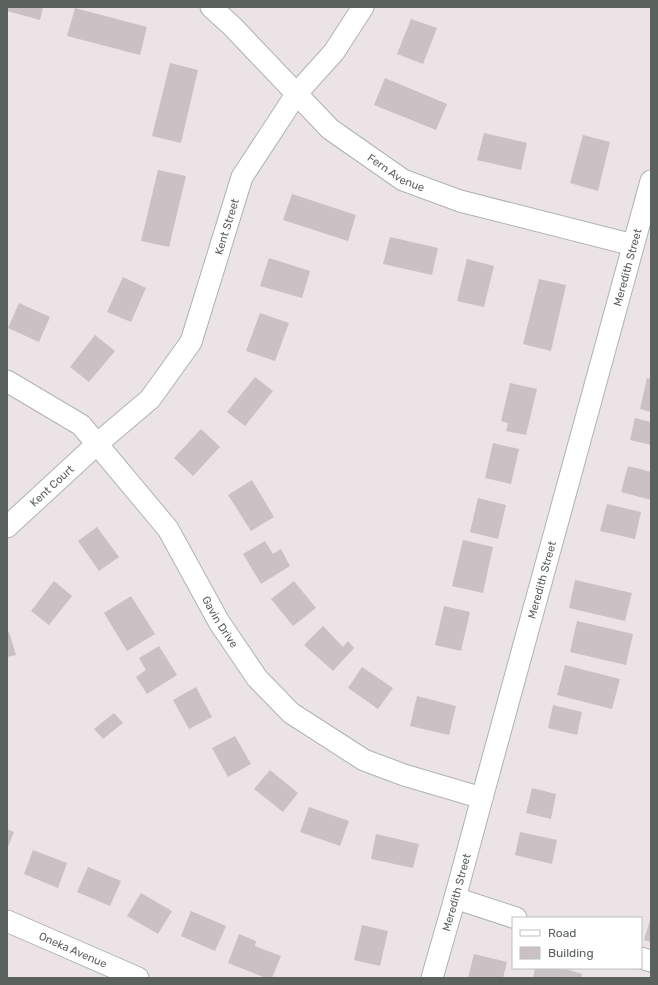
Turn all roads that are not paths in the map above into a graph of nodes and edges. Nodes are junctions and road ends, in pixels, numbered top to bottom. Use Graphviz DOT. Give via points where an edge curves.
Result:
graph roads {
  1 [pos="211,7"];
  2 [pos="363,7"];
  3 [pos="297,93"];
  4 [pos="651,181"];
  5 [pos="633,245"];
  6 [pos="7,381"];
  7 [pos="97,444"];
  8 [pos="7,527"];
  9 [pos="482,798"];
  10 [pos="455,898"];
  11 [pos="513,917"];
  12 [pos="7,922"];
  13 [pos="138,978"];
  14 [pos="432,978"];
  1 -- 3 [label="street, Fern Avenue"];
  2 -- 3 [label="street, Kent Street" via="334,52"];
  3 -- 5 [label="street, Fern Avenue" via="330,129 402,180 460,201"];
  3 -- 7 [label="street, Kent Street" via="242,177 191,342 150,399"];
  4 -- 5 [label="street, Meredith Street"];
  5 -- 9 [label="street, Meredith Street"];
  6 -- 7 [label="street, Gavin Drive" via="81,425"];
  7 -- 8 [label="street, Kent Court"];
  7 -- 9 [label="street, Gavin Drive" via="168,529 219,622 257,678 291,713 364,760 404,775"];
  9 -- 10 [label="street, Meredith Street"];
  10 -- 11 [label="street"];
  10 -- 14 [label="street, Meredith Street"];
  12 -- 13 [label="street, Oneka Avenue"];
}
